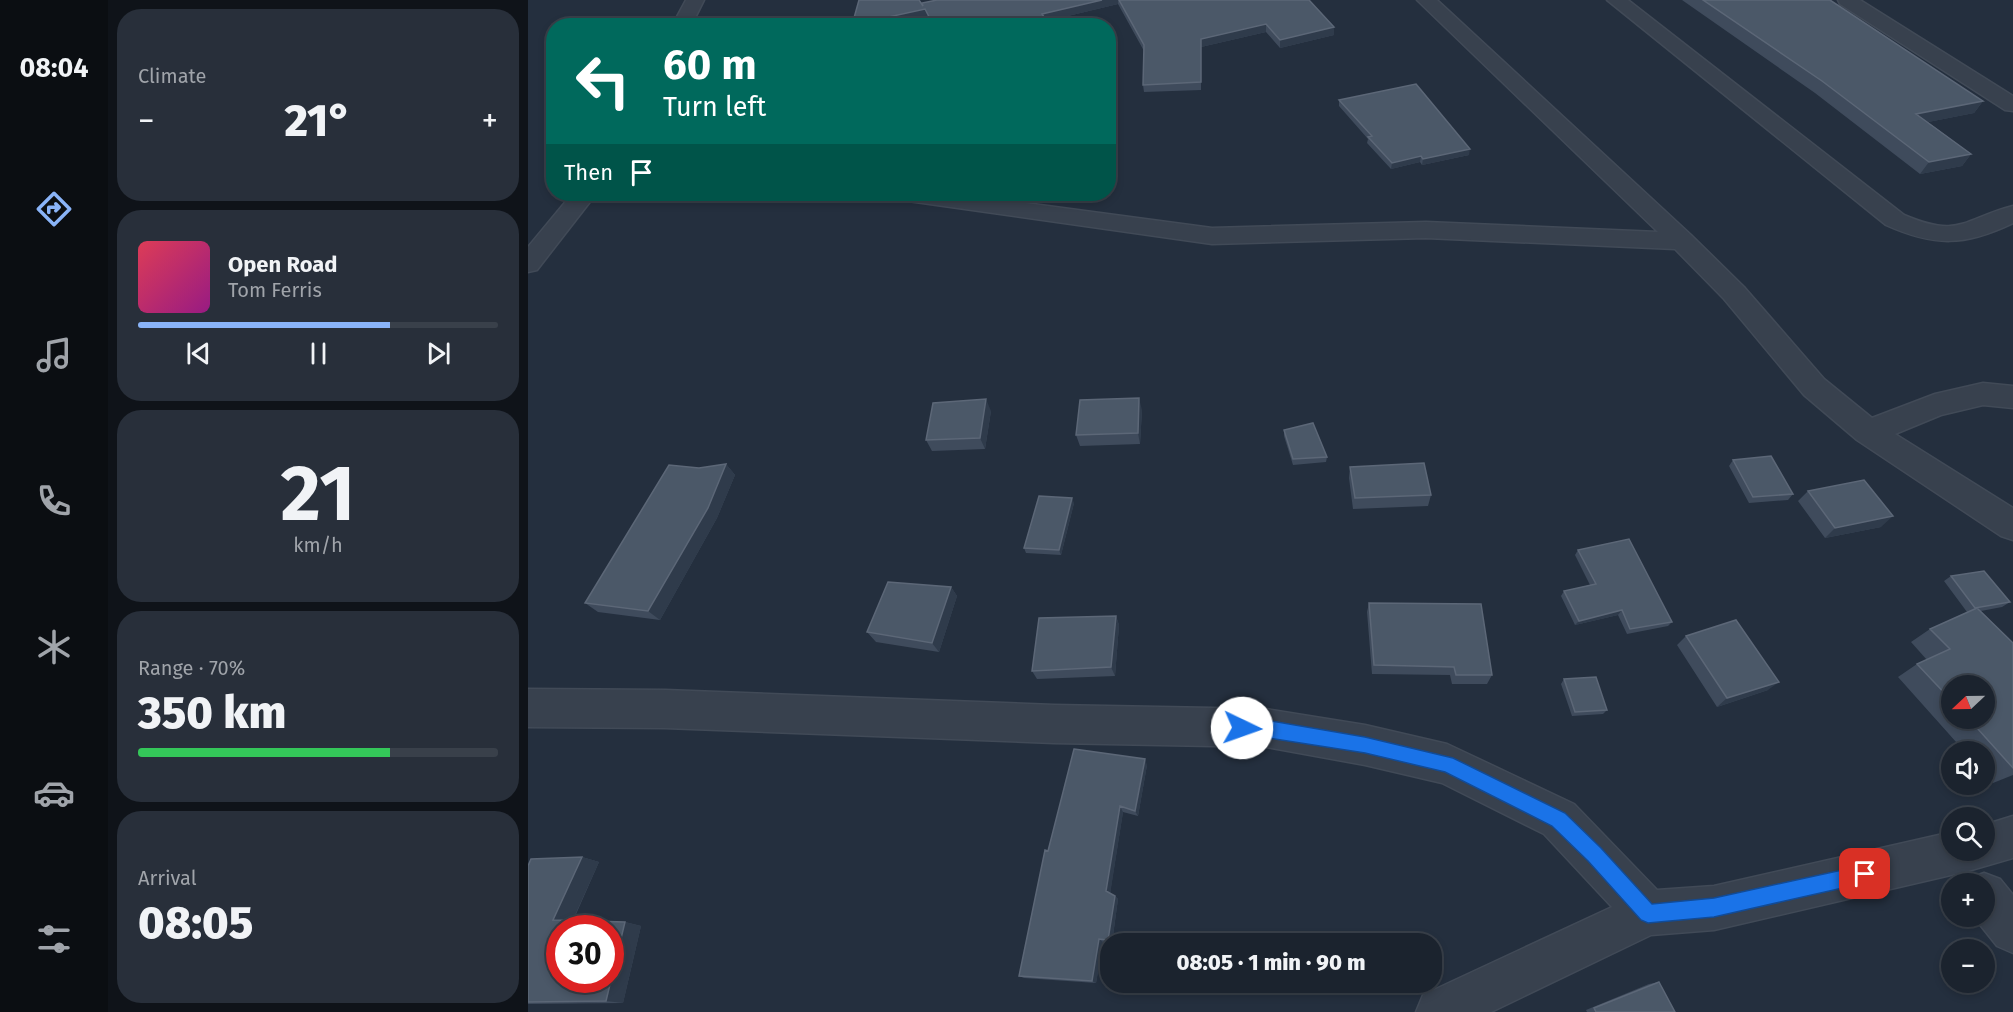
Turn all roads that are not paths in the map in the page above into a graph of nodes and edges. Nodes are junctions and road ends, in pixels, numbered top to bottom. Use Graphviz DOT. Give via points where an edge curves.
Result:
graph roads {
  1 [pos="695,0"];
  2 [pos="1426,0"];
  3 [pos="1616,0"];
  4 [pos="1847,0"];
  5 [pos="685,18"];
  6 [pos="2013,105"];
  7 [pos="579,201"];
  8 [pos="959,201"];
  9 [pos="2013,214"];
  10 [pos="1682,241"];
  11 [pos="528,264"];
  12 [pos="2013,397"];
  13 [pos="1868,432"];
  14 [pos="2013,526"];
  15 [pos="528,708"];
  16 [pos="2013,837"];
  17 [pos="1995,846"];
  18 [pos="1960,861"];
  19 [pos="1995,908"];
  20 [pos="1648,913"];
  21 [pos="2013,930"];
  22 [pos="1440,1012"];
  1 -- 5 [label="street"];
  2 -- 10 [label="street"];
  3 -- 9 [label="street" via="1895,220 1919,232 1950,236 1977,231"];
  4 -- 6 [label="street"];
  7 -- 11 [label="street"];
  8 -- 10 [label="street" via="1212,236 1426,230"];
  10 -- 13 [label="street" via="1734,293 1814,387"];
  12 -- 13 [label="street" via="1983,394 1935,405"];
  13 -- 14 [label="street"];
  15 -- 20 [label="street" via="1266,728 1365,745 1447,764 1558,819"];
  16 -- 17 [label="street"];
  18 -- 20 [label="street" via="1714,908"];
  19 -- 21 [label="street"];
  20 -- 22 [label="street"];
}
